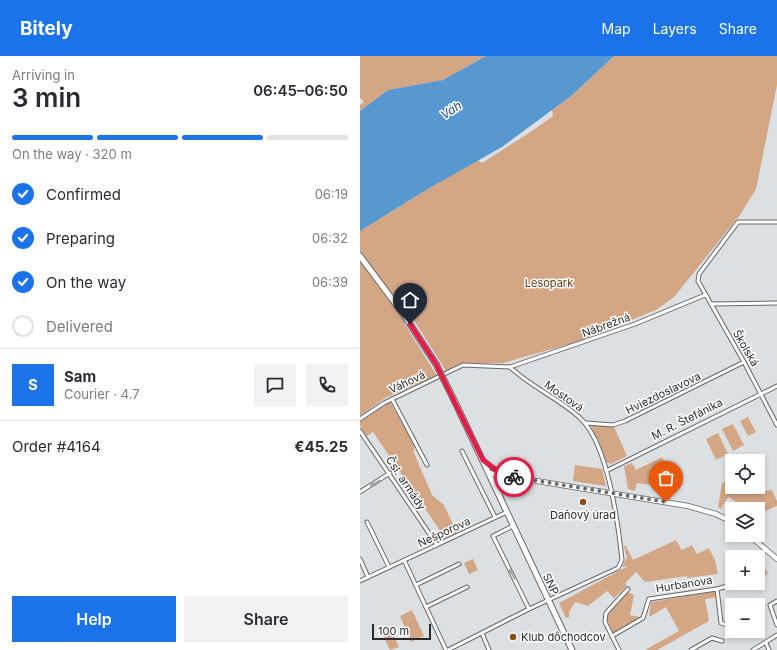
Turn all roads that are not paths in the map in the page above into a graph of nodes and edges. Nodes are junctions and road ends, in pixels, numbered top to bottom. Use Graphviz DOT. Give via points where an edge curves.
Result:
graph roads {
  1 [pos="777,222"];
  2 [pos="360,256"];
  3 [pos="706,295"];
  4 [pos="777,303"];
  5 [pos="711,304"];
  6 [pos="744,362"];
  7 [pos="510,367"];
  8 [pos="777,386"];
  9 [pos="761,393"];
  10 [pos="392,399"];
  11 [pos="360,419"];
  12 [pos="586,423"];
  13 [pos="777,425"];
  14 [pos="360,431"];
  15 [pos="462,452"];
  16 [pos="483,460"];
  17 [pos="428,465"];
  18 [pos="606,471"];
  19 [pos="390,473"];
  20 [pos="488,473"];
  21 [pos="502,475"];
  22 [pos="509,476"];
  23 [pos="360,492"];
  24 [pos="612,493"];
  25 [pos="500,499"];
  26 [pos="506,512"];
  27 [pos="496,517"];
  28 [pos="725,518"];
  29 [pos="367,522"];
  30 [pos="513,526"];
  31 [pos="757,542"];
  32 [pos="437,545"];
  33 [pos="360,559"];
  34 [pos="777,559"];
  35 [pos="404,560"];
  36 [pos="459,564"];
  37 [pos="389,567"];
  38 [pos="368,577"];
  39 [pos="360,581"];
  40 [pos="416,585"];
  41 [pos="467,587"];
  42 [pos="725,587"];
  43 [pos="628,589"];
  44 [pos="717,589"];
  45 [pos="545,594"];
  46 [pos="555,598"];
  47 [pos="549,601"];
  48 [pos="777,601"];
  49 [pos="426,607"];
  50 [pos="529,609"];
  51 [pos="725,624"];
  52 [pos="777,625"];
  53 [pos="482,633"];
  54 [pos="777,635"];
  55 [pos="612,636"];
  56 [pos="722,641"];
  57 [pos="766,643"];
  58 [pos="447,650"];
  59 [pos="489,650"];
  60 [pos="572,650"];
  61 [pos="619,650"];
  62 [pos="691,650"];
  63 [pos="753,650"];
  64 [pos="769,650"];
  1 -- 3 [label="street, Školská" via="738,222 699,274 698,281"];
  2 -- 16 [label="main road, SNP, bridge" via="436,364"];
  3 -- 5 [label="street, Školská"];
  3 -- 7 [label="street, Nábrežná" via="635,324"];
  4 -- 5 [label="street"];
  5 -- 6 [label="street, Školská"];
  6 -- 9 [label="street, Školská"];
  6 -- 12 [label="street, Hviezdoslavova" via="613,426"];
  7 -- 10 [label="street, Váhová" via="463,365"];
  7 -- 12 [label="street, Mostová" via="524,380 570,409"];
  8 -- 9 [label="street, M. R. Štefánika"];
  9 -- 13 [label="street, Školská"];
  9 -- 18 [label="street, M. R. Štefánika"];
  10 -- 11 [label="street, Váhová"];
  10 -- 17 [label="street"];
  12 -- 18 [label="street, Mostová" via="596,441"];
  14 -- 19 [label="street, Čsl. armády"];
  15 -- 27 [label="street"];
  16 -- 20 [label="main road, SNP"];
  16 -- 21 [label="main road"];
  18 -- 24 [label="street, Mostová"];
  19 -- 23 [label="street, one-way"];
  19 -- 32 [label="street, Čsl. armády"];
  20 -- 21 [label="main road"];
  20 -- 25 [label="main road, SNP"];
  21 -- 22 [label="main road"];
  22 -- 24 [label="main road"];
  22 -- 25 [label="main road" via="501,482"];
  24 -- 28 [label="main road" via="699,508"];
  24 -- 46 [label="street, Mostová" via="622,560 618,568"];
  25 -- 26 [label="main road, SNP"];
  26 -- 27 [label="street, Nešporova"];
  26 -- 30 [label="main road, SNP"];
  27 -- 32 [label="street, Nešporova"];
  29 -- 37 [label="street"];
  30 -- 45 [label="main road, SNP"];
  50 -- 30 [label="street, one-way" via="493,536"];
  31 -- 34 [label="main road"];
  32 -- 35 [label="street, Nešporova"];
  33 -- 38 [label="street"];
  35 -- 37 [label="street, Nešporova"];
  35 -- 40 [label="street"];
  36 -- 40 [label="street"];
  37 -- 38 [label="street, Nešporova"];
  38 -- 39 [label="street, Nešporova"];
  40 -- 49 [label="street"];
  41 -- 49 [label="street"];
  42 -- 44 [label="street, Hurbanova"];
  43 -- 55 [label="street" via="606,613 605,622"];
  44 -- 51 [label="street" via="721,623"];
  44 -- 55 [label="street, Hurbanova" via="649,599 644,618"];
  45 -- 46 [label="street"];
  45 -- 47 [label="main road, SNP"];
  46 -- 47 [label="street, Mostová"];
  47 -- 50 [label="street, Mostová"];
  47 -- 60 [label="main road, SNP"];
  48 -- 52 [label="street" via="770,605"];
  49 -- 58 [label="street"];
  50 -- 53 [label="street, Mostová"];
  53 -- 58 [label="street, Mostová"];
  53 -- 59 [label="street"];
  54 -- 57 [label="street"];
  55 -- 61 [label="street"];
  56 -- 62 [label="street" via="712,638"];
  57 -- 63 [label="street"];
  57 -- 64 [label="street"];
}
